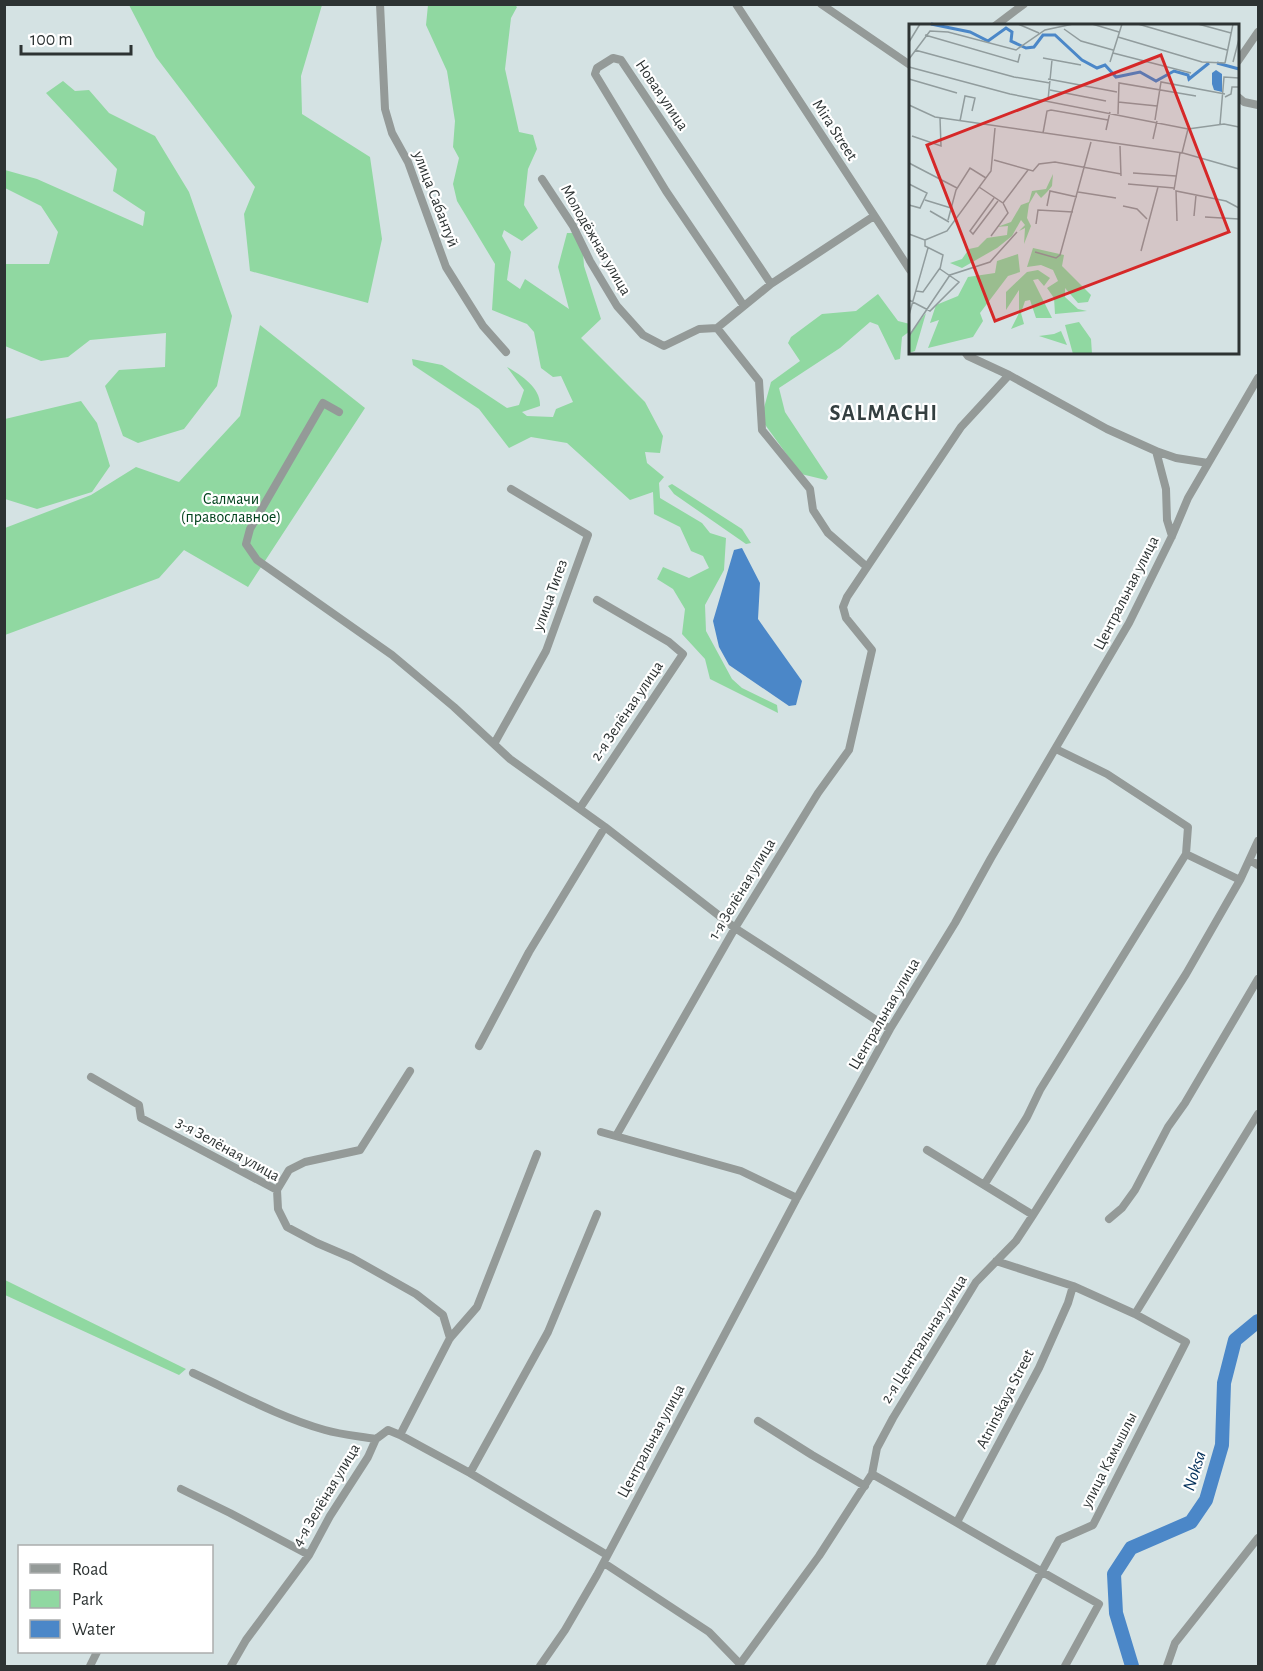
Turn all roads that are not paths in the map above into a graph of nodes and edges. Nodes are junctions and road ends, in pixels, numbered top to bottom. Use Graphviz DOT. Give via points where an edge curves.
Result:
graph roads {
  1 [pos="380,4"];
  2 [pos="736,4"];
  3 [pos="821,4"];
  4 [pos="1024,4"];
  5 [pos="997,24"];
  6 [pos="1258,32"];
  7 [pos="1239,60"];
  8 [pos="909,64"];
  9 [pos="1239,98"];
  10 [pos="1258,105"];
  11 [pos="542,179"];
  12 [pos="874,216"];
  13 [pos="909,268"];
  14 [pos="771,284"];
  15 [pos="744,306"];
  16 [pos="717,328"];
  17 [pos="506,352"];
  18 [pos="967,354"];
  19 [pos="1009,375"];
  20 [pos="1258,378"];
  21 [pos="339,412"];
  22 [pos="1156,452"];
  23 [pos="1208,463"];
  24 [pos="511,489"];
  25 [pos="1172,536"];
  26 [pos="867,567"];
  27 [pos="597,600"];
  28 [pos="494,744"];
  29 [pos="1056,749"];
  30 [pos="580,808"];
  31 [pos="605,827"];
  32 [pos="1258,841"];
  33 [pos="1186,854"];
  34 [pos="1250,860"];
  35 [pos="1258,865"];
  36 [pos="1240,880"];
  37 [pos="735,928"];
  38 [pos="1258,979"];
  39 [pos="890,1029"];
  40 [pos="479,1046"];
  41 [pos="410,1071"];
  42 [pos="91,1077"];
  43 [pos="1258,1114"];
  44 [pos="602,1132"];
  45 [pos="616,1136"];
  46 [pos="927,1150"];
  47 [pos="537,1154"];
  48 [pos="984,1185"];
  49 [pos="277,1190"];
  50 [pos="797,1198"];
  51 [pos="597,1214"];
  52 [pos="1033,1215"];
  53 [pos="1109,1219"];
  54 [pos="996,1261"];
  55 [pos="1073,1286"];
  56 [pos="1135,1314"];
  57 [pos="450,1338"];
  58 [pos="193,1373"];
  59 [pos="758,1421"];
  60 [pos="400,1435"];
  61 [pos="376,1439"];
  62 [pos="470,1473"];
  63 [pos="872,1474"];
  64 [pos="865,1486"];
  65 [pos="181,1490"];
  66 [pos="957,1522"];
  67 [pos="1258,1538"];
  68 [pos="309,1555"];
  69 [pos="606,1559"];
  70 [pos="1041,1572"];
  71 [pos="740,1665"];
  72 [pos="231,1666"];
  73 [pos="540,1666"];
  74 [pos="990,1666"];
  75 [pos="1065,1666"];
  76 [pos="1167,1666"];
  1 -- 17 [label="street, улица Сабантуй" via="385,109 392,133 408,162 446,267 483,326"];
  2 -- 12 [label="street, Mira Street"];
  3 -- 8 [label="street"];
  4 -- 5 [label="street"];
  6 -- 7 [label="street"];
  9 -- 10 [label="street"];
  11 -- 16 [label="street, Молодёжная улица" via="617,306 643,335 664,346 699,329"];
  12 -- 13 [label="street, Mira Street"];
  12 -- 14 [label="street, Молодёжная улица"];
  14 -- 15 [label="street, Молодёжная улица"];
  14 -- 15 [label="street, Новая улица" via="621,60 613,58 597,68 595,74 666,191"];
  15 -- 16 [label="street, Молодёжная улица"];
  16 -- 26 [label="street" via="759,381 762,430 810,489 813,510 828,533"];
  18 -- 19 [label="street"];
  19 -- 22 [label="street"];
  19 -- 26 [label="street" via="961,427"];
  20 -- 23 [label="street, Центральная улица"];
  21 -- 28 [label="street" via="323,403 250,529 246,544 256,560 392,655"];
  22 -- 23 [label="street"];
  22 -- 25 [label="street"];
  23 -- 25 [label="street, Центральная улица"];
  24 -- 28 [label="street, улица Тигез" via="588,535 546,651"];
  25 -- 29 [label="street, Центральная улица" via="1129,623"];
  26 -- 37 [label="street, 1-я Зелёная улица" via="843,607 846,618 872,650 849,750"];
  27 -- 30 [label="street, 2-я Зелёная улица" via="683,654"];
  28 -- 30 [label="street"];
  29 -- 33 [label="street" via="1107,774 1188,826"];
  29 -- 39 [label="street, Центральная улица"];
  30 -- 31 [label="street"];
  31 -- 37 [label="street"];
  31 -- 40 [label="street" via="529,952"];
  32 -- 34 [label="street, 2-я Центральная улица"];
  33 -- 36 [label="street"];
  33 -- 48 [label="street"];
  34 -- 35 [label="street"];
  34 -- 36 [label="street, 2-я Центральная улица"];
  36 -- 52 [label="street, 2-я Центральная улица" via="1186,974"];
  37 -- 39 [label="street"];
  37 -- 45 [label="street, 1-я Зелёная улица"];
  38 -- 53 [label="street" via="1168,1127 1135,1190"];
  39 -- 50 [label="street, Центральная улица"];
  41 -- 49 [label="street" via="360,1150 305,1162 289,1170"];
  42 -- 49 [label="street, 3-я Зелёная улица" via="139,1105 141,1118"];
  43 -- 56 [label="street"];
  44 -- 45 [label="street"];
  45 -- 50 [label="street" via="741,1171"];
  46 -- 48 [label="street"];
  47 -- 57 [label="street" via="477,1307"];
  48 -- 52 [label="street"];
  49 -- 57 [label="street, 3-я Зелёная улица" via="278,1209 287,1227 416,1294 443,1315"];
  50 -- 69 [label="street, Центральная улица"];
  51 -- 62 [label="street" via="548,1332"];
  52 -- 54 [label="street, 2-я Центральная улица" via="1016,1241"];
  54 -- 55 [label="street"];
  54 -- 63 [label="street, 2-я Центральная улица" via="976,1282 901,1402 877,1448"];
  55 -- 56 [label="street"];
  55 -- 66 [label="street, Atninskaya Street" via="1040,1368"];
  56 -- 70 [label="street, улица Камышлы" via="1186,1342 1093,1525 1059,1540"];
  57 -- 60 [label="street"];
  58 -- 61 [label="street, 4-я Зелёная улица" via="308,1425"];
  59 -- 64 [label="street"];
  60 -- 61 [label="street" via="388,1430"];
  60 -- 62 [label="street"];
  61 -- 68 [label="street, 4-я Зелёная улица"];
  62 -- 69 [label="street"];
  63 -- 64 [label="street, 2-я Центральная улица"];
  63 -- 66 [label="street"];
  64 -- 71 [label="street, 2-я Центральная улица"];
  65 -- 68 [label="street"];
  66 -- 70 [label="street"];
  67 -- 76 [label="street" via="1175,1643"];
  68 -- 72 [label="street, 4-я Зелёная улица"];
  69 -- 71 [label="street" via="709,1632"];
  69 -- 73 [label="street, Центральная улица"];
  70 -- 74 [label="street, улица Камышлы"];
  70 -- 75 [label="street" via="1099,1604"];
}
